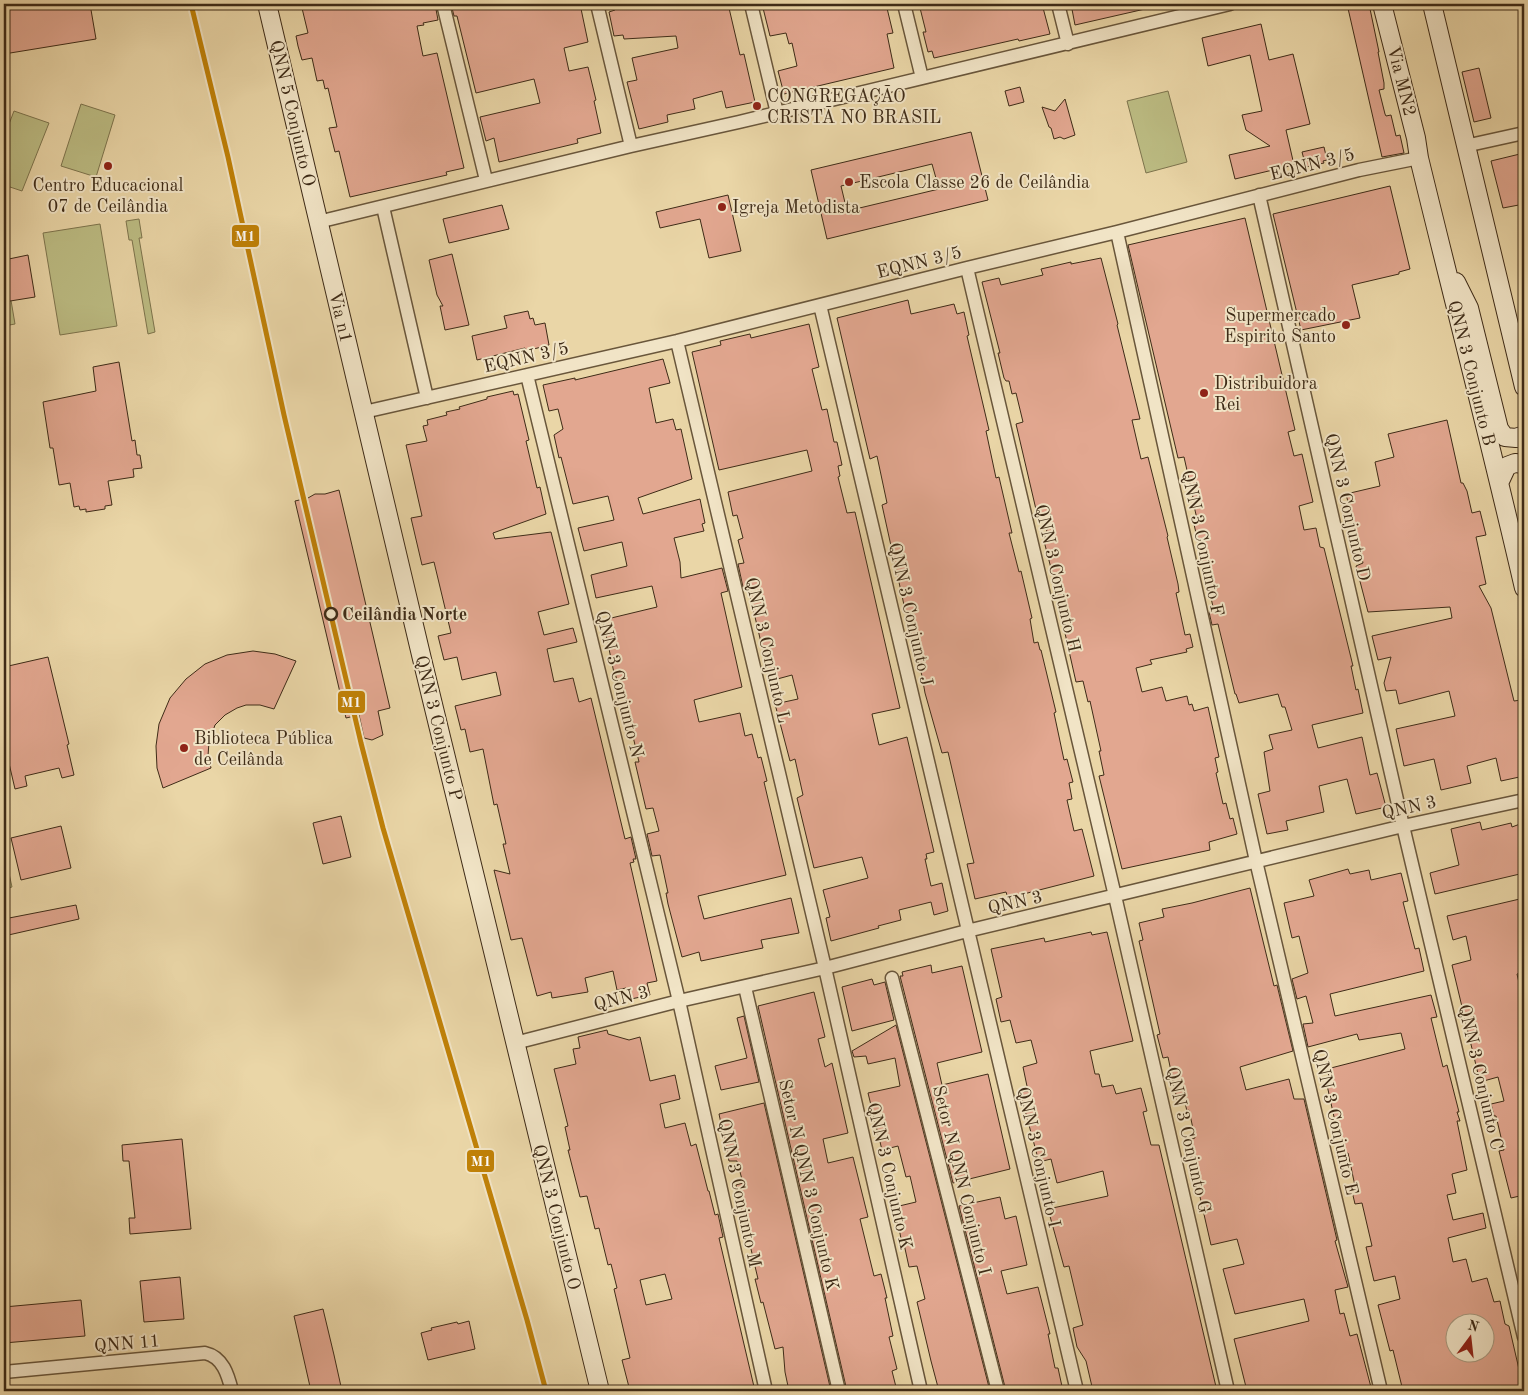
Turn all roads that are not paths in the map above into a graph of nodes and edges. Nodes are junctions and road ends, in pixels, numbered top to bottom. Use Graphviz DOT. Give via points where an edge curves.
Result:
graph roads {
  1 [pos="267,4"];
  2 [pos="443,4"];
  3 [pos="597,4"];
  4 [pos="751,4"];
  5 [pos="904,4"];
  6 [pos="1058,4"];
  7 [pos="1230,4"];
  8 [pos="1382,4"];
  9 [pos="1432,4"];
  10 [pos="1210,6"];
  11 [pos="1068,44"];
  12 [pos="922,78"];
  13 [pos="777,113"];
  14 [pos="1524,133"];
  15 [pos="631,146"];
  16 [pos="1465,146"];
  17 [pos="1419,158"];
  18 [pos="486,180"];
  19 [pos="1259,195"];
  20 [pos="383,207"];
  21 [pos="318,222"];
  22 [pos="1117,232"];
  23 [pos="1442,252"];
  24 [pos="966,268"];
  25 [pos="820,305"];
  26 [pos="677,341"];
  27 [pos="526,375"];
  28 [pos="1524,387"];
  29 [pos="427,398"];
  30 [pos="364,412"];
  31 [pos="1524,435"];
  32 [pos="1524,464"];
  33 [pos="1500,481"];
  34 [pos="1524,588"];
  35 [pos="1524,800"];
  36 [pos="1403,826"];
  37 [pos="1256,861"];
  38 [pos="1115,896"];
  39 [pos="967,932"];
  40 [pos="825,968"];
  41 [pos="892,978"];
  42 [pos="745,987"];
  43 [pos="680,1001"];
  44 [pos="515,1043"];
  45 [pos="1524,1337"];
  46 [pos="4,1372"];
  47 [pos="232,1391"];
  48 [pos="600,1391"];
  49 [pos="766,1391"];
  50 [pos="839,1391"];
  51 [pos="921,1391"];
  52 [pos="998,1391"];
  53 [pos="1077,1391"];
  54 [pos="1228,1391"];
  55 [pos="1382,1391"];
  1 -- 21 [label="street, QNN 5 Conjunto O"];
  2 -- 18 [label="street"];
  3 -- 15 [label="street"];
  4 -- 13 [label="street"];
  5 -- 12 [label="street"];
  6 -- 11 [label="street"];
  7 -- 10 [label="street"];
  8 -- 17 [label="street, Via MN2"];
  9 -- 16 [label="street"];
  10 -- 11 [label="street"];
  11 -- 12 [label="street"];
  12 -- 13 [label="street"];
  13 -- 15 [label="street"];
  14 -- 16 [label="street"];
  15 -- 18 [label="street"];
  16 -- 28 [label="street"];
  17 -- 19 [label="street, EQNN 3/5"];
  17 -- 23 [label="street, QNN 3 Conjunto B"];
  18 -- 20 [label="street"];
  19 -- 22 [label="street, EQNN 3/5"];
  19 -- 36 [label="street, QNN 3 Conjunto D"];
  20 -- 21 [label="street"];
  20 -- 29 [label="street"];
  21 -- 30 [label="street, Via n1"];
  22 -- 24 [label="street, EQNN 3/5"];
  22 -- 37 [label="street, QNN 3 Conjunto F"];
  23 -- 31 [label="street" via="1469,308 1499,429 1505,437"];
  23 -- 33 [label="street, QNN 3 Conjunto B"];
  24 -- 25 [label="street, EQNN 3/5"];
  24 -- 38 [label="street, QNN 3 Conjunto H"];
  25 -- 26 [label="street, EQNN 3/5"];
  25 -- 39 [label="street, QNN 3 Conjunto J"];
  26 -- 27 [label="street, EQNN 3/5"];
  26 -- 40 [label="street, QNN 3 Conjunto L"];
  27 -- 29 [label="street, EQNN 3/5"];
  27 -- 43 [label="street, QNN 3 Conjunto N"];
  29 -- 30 [label="street, EQNN 3/5"];
  30 -- 44 [label="street, QNN 3 Conjunto P"];
  32 -- 33 [label="street" via="1507,466"];
  33 -- 34 [label="street, QNN 3 Conjunto B"];
  35 -- 36 [label="street, QNN 3"];
  36 -- 37 [label="street, QNN 3"];
  36 -- 45 [label="street, QNN 3 Conjunto C"];
  37 -- 38 [label="street, QNN 3"];
  37 -- 55 [label="street, QNN 3 Conjunto E"];
  38 -- 39 [label="street, QNN 3"];
  38 -- 54 [label="street, QNN 3 Conjunto G"];
  39 -- 40 [label="street, QNN 3"];
  39 -- 53 [label="street, QNN 3 Conjunto I"];
  40 -- 42 [label="street, QNN 3"];
  40 -- 51 [label="street, QNN 3 Conjunto K"];
  41 -- 52 [label="street, Setor N QNN Conjunto I"];
  42 -- 43 [label="street, QNN 3"];
  42 -- 50 [label="street, Setor N QNN 3 Conjunto K"];
  43 -- 44 [label="street, QNN 3"];
  43 -- 49 [label="street, QNN 3 Conjunto M"];
  44 -- 48 [label="street, QNN 3 Conjunto O"];
  46 -- 47 [label="street, QNN 11" via="205,1353 225,1369"];
}
